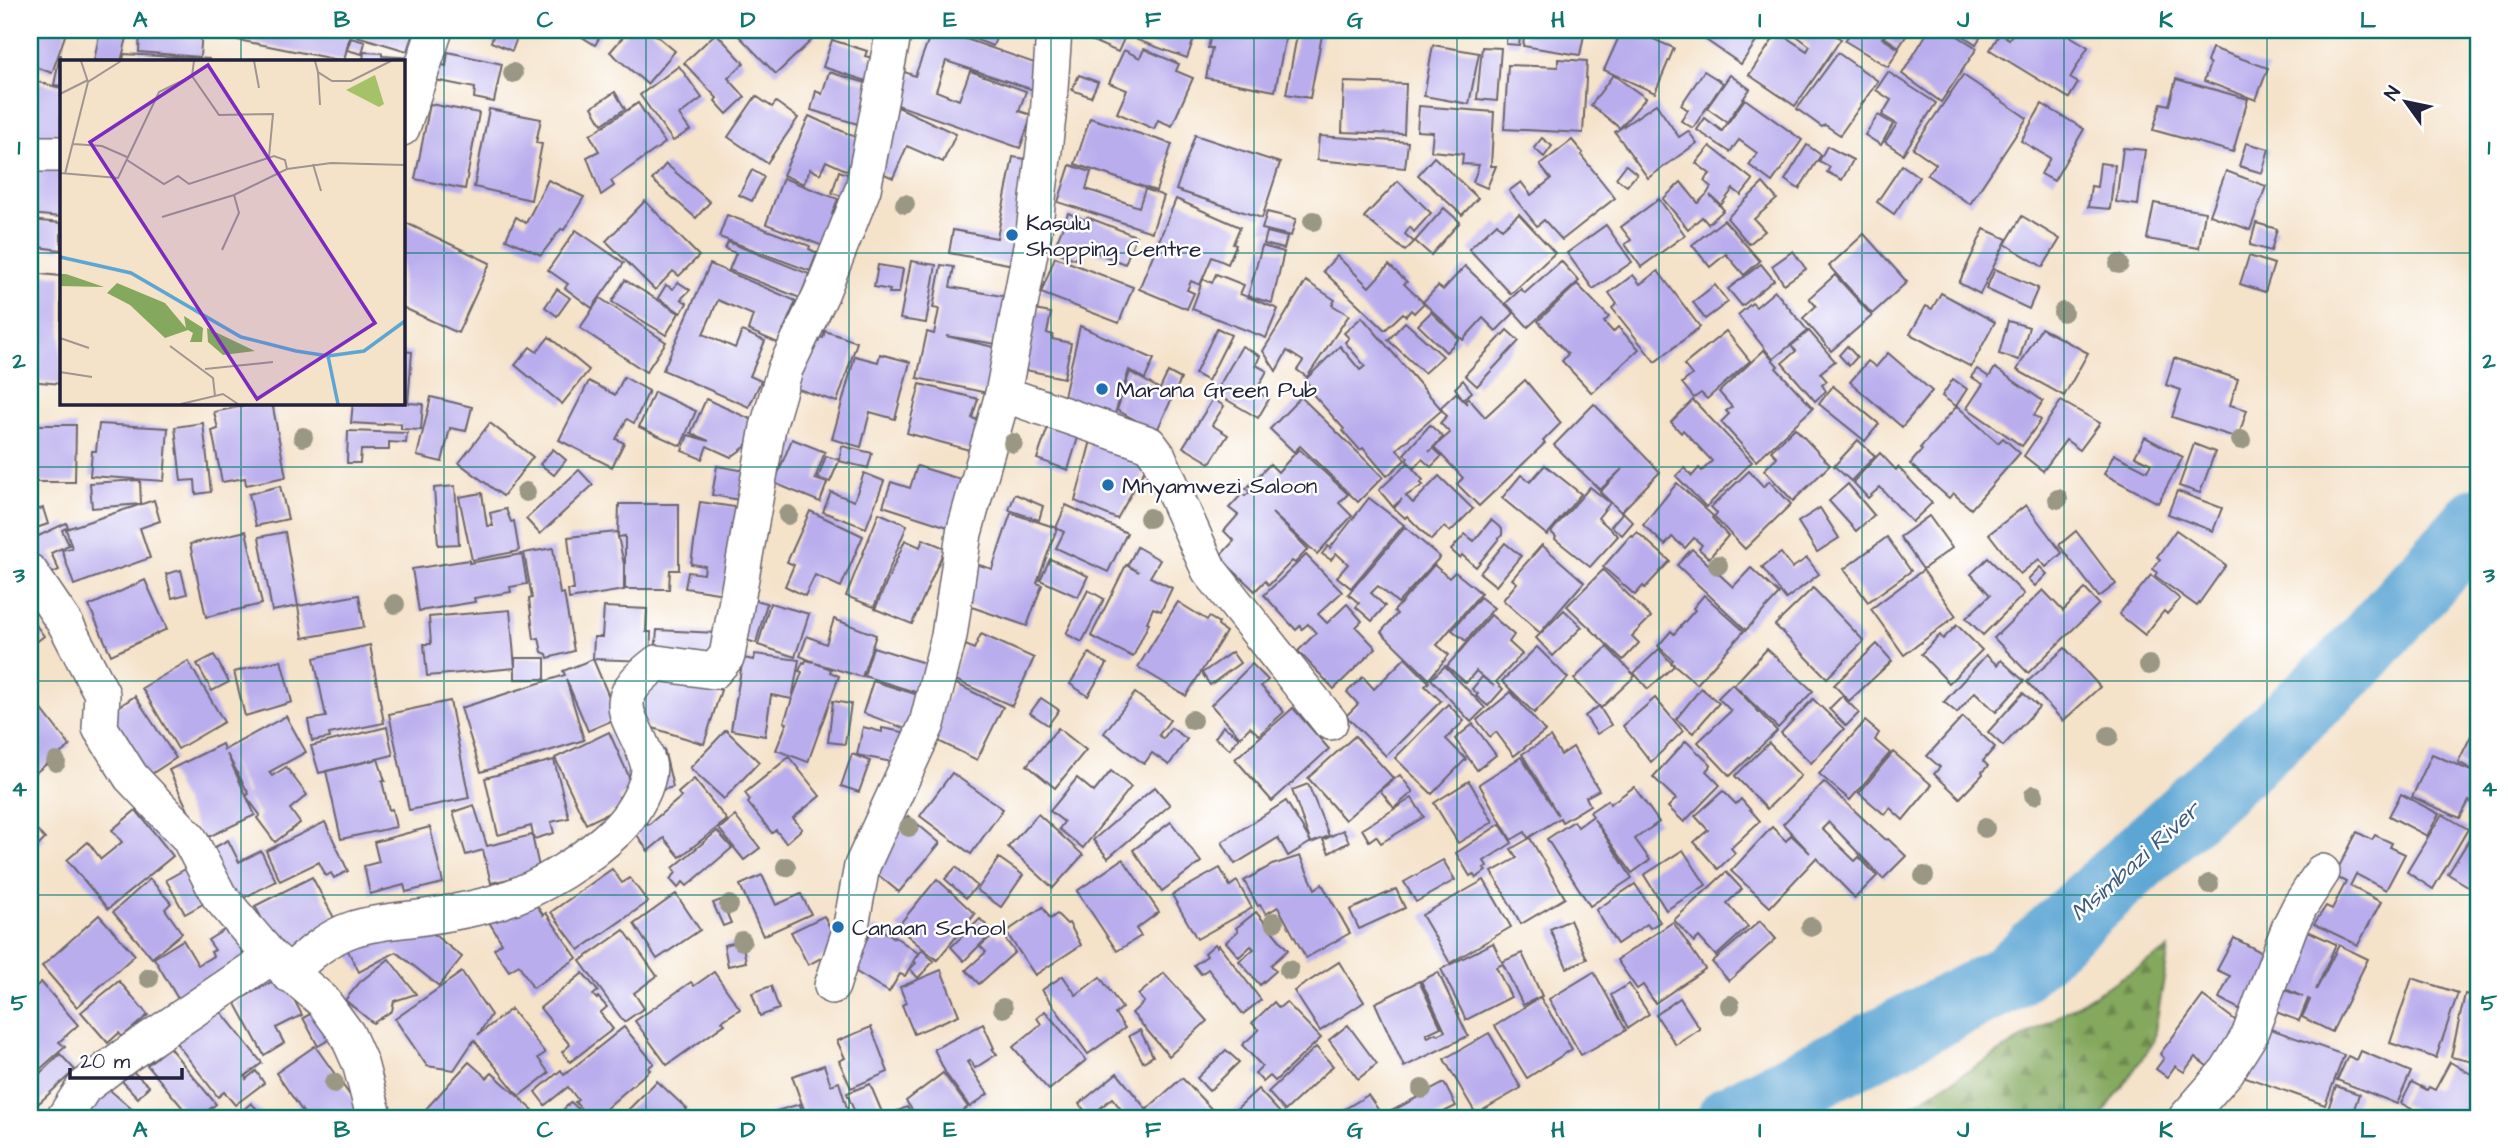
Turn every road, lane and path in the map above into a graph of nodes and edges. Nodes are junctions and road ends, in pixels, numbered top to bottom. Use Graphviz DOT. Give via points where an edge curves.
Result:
graph roads {
  1 [pos="435,30"];
  2 [pos="894,30"];
  3 [pos="1054,30"];
  4 [pos="404,122"];
  5 [pos="30,153"];
  6 [pos="60,154"];
  7 [pos="1003,394"];
  8 [pos="30,572"];
  9 [pos="1330,722"];
  10 [pos="2322,872"];
  11 [pos="279,965"];
  12 [pos="832,986"];
  13 [pos="64,1118"];
  14 [pos="372,1118"];
  15 [pos="2186,1118"];
  1 -- 4 [label="street"];
  2 -- 11 [label="street" via="863,189 785,369 768,427 727,656 714,671 657,663 639,676 628,694 625,713 648,765 648,780 620,828 554,877 501,901 351,929"];
  3 -- 7 [label="street" via="1034,231"];
  5 -- 6 [label="street"];
  7 -- 9 [label="street" via="1149,444 1209,570"];
  7 -- 12 [label="street" via="964,533 949,636 927,724 862,866 850,931"];
  8 -- 11 [label="street" via="66,625 102,694 100,728 131,777 189,838 219,896"];
  10 -- 15 [label="street" via="2290,926 2249,1036 2227,1071"];
  11 -- 13 [label="street" via="125,1056 84,1087"];
  11 -- 14 [label="street" via="322,1000 347,1034 360,1063"];
}
